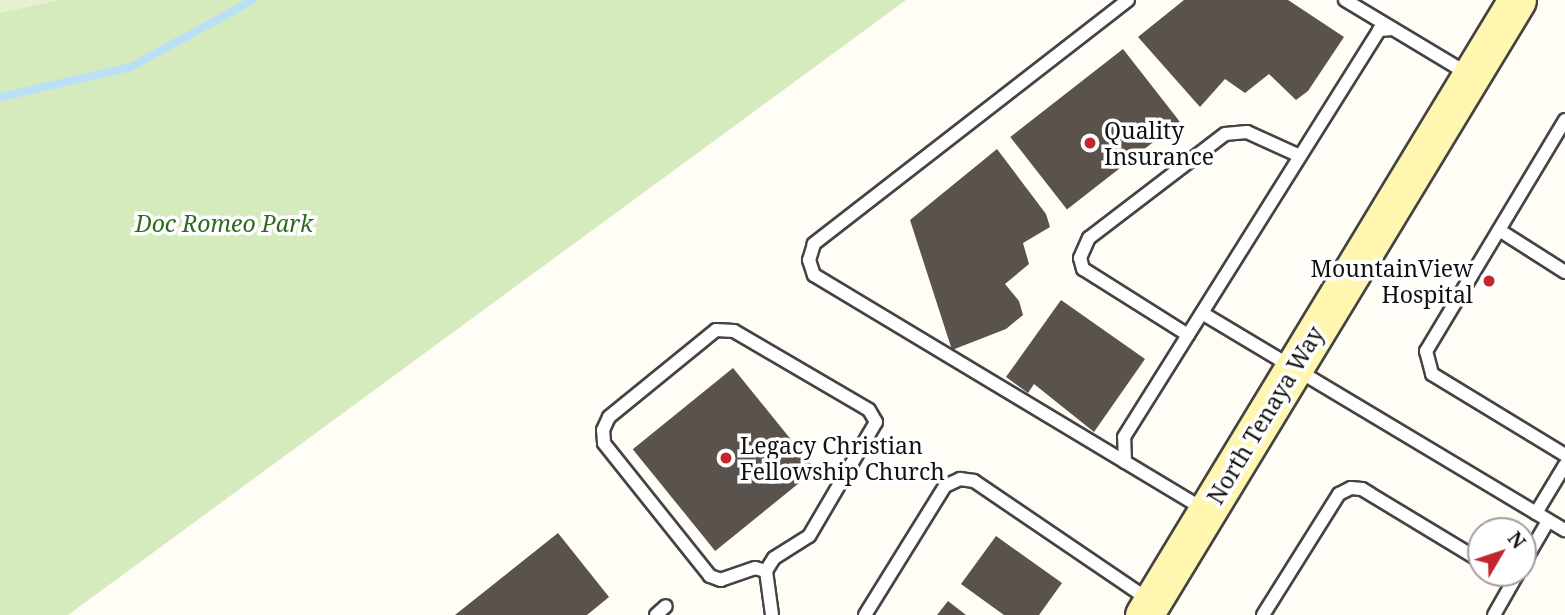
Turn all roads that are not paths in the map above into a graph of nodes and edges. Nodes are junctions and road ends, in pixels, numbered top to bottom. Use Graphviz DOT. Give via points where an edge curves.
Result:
graph roads {
  1 [pos="1128,0"];
  2 [pos="1345,0"];
  3 [pos="1517,0"];
  4 [pos="1393,29"];
  5 [pos="1471,76"];
  6 [pos="1565,120"];
  7 [pos="1300,156"];
  8 [pos="1499,230"];
  9 [pos="1565,272"];
  10 [pos="1202,313"];
  11 [pos="1188,335"];
  12 [pos="1293,370"];
  13 [pos="1565,454"];
  14 [pos="1125,462"];
  15 [pos="1565,465"];
  16 [pos="1207,511"];
  17 [pos="1536,513"];
  18 [pos="1548,521"];
  19 [pos="1565,530"];
  20 [pos="1537,540"];
  21 [pos="1467,553"];
  22 [pos="766,571"];
  23 [pos="1510,587"];
  24 [pos="1148,609"];
  25 [pos="772,615"];
  26 [pos="865,615"];
  27 [pos="1263,615"];
  28 [pos="1494,615"];
  1 -- 14 [label="lane" via="814,244 809,260 814,275"];
  2 -- 4 [label="lane"];
  3 -- 5 [label="main road, North Tenaya Way"];
  4 -- 5 [label="lane"];
  4 -- 7 [label="lane" via="1378,30"];
  5 -- 12 [label="main road, North Tenaya Way"];
  6 -- 8 [label="lane"];
  7 -- 10 [label="lane"];
  7 -- 11 [label="lane" via="1247,132 1225,134 1089,238 1080,258 1083,269"];
  8 -- 9 [label="lane"];
  8 -- 13 [label="lane" via="1426,351 1426,364 1432,374"];
  10 -- 11 [label="lane"];
  10 -- 12 [label="lane"];
  11 -- 14 [label="lane" via="1124,437"];
  12 -- 16 [label="main road, North Tenaya Way"];
  12 -- 17 [label="lane"];
  14 -- 16 [label="lane"];
  15 -- 17 [label="lane"];
  16 -- 24 [label="main road, North Tenaya Way"];
  17 -- 18 [label="lane"];
  18 -- 19 [label="lane"];
  18 -- 20 [label="lane"];
  21 -- 27 [label="lane" via="1362,489 1351,488 1339,494"];
  22 -- 22 [label="lane" via="774,558 809,536 876,422 869,410 734,331 716,330 610,417 603,430 604,443 710,576 722,580 755,568"];
  22 -- 25 [label="lane"];
  23 -- 28 [label="lane"];
  24 -- 26 [label="lane" via="974,481 960,479 945,486"];
}
